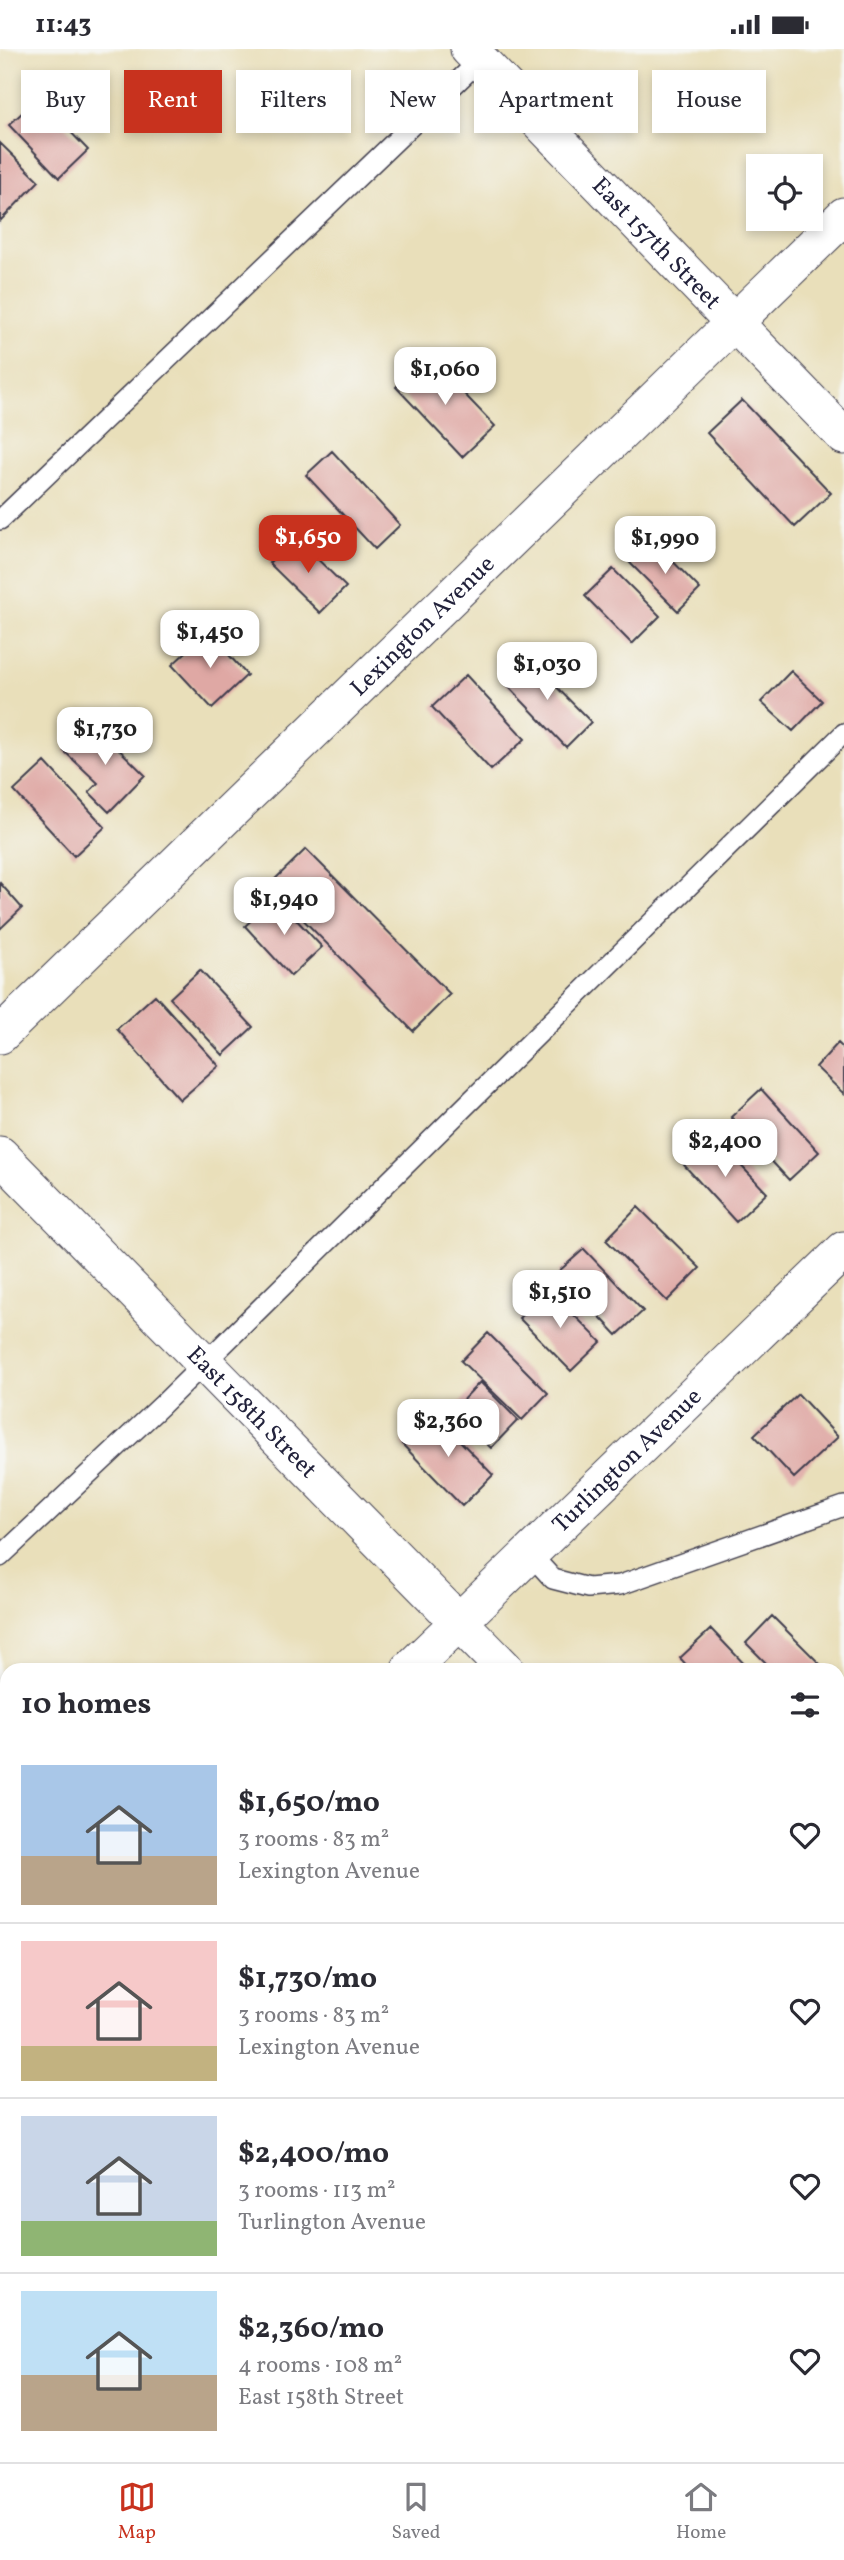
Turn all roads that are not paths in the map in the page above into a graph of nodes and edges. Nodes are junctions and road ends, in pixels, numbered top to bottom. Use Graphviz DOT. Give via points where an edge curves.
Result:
graph roads {
  1 [pos="475,55"];
  2 [pos="844,216"];
  3 [pos="734,323"];
  4 [pos="844,436"];
  5 [pos="0,520"];
  6 [pos="844,733"];
  7 [pos="0,1035"];
  8 [pos="0,1155"];
  9 [pos="844,1250"];
  10 [pos="205,1362"];
  11 [pos="844,1506"];
  12 [pos="530,1554"];
  13 [pos="0,1557"];
  14 [pos="460,1621"];
  15 [pos="416,1663"];
  16 [pos="499,1663"];
  1 -- 3 [label="street, East 157th Street"];
  1 -- 5 [label="lane"];
  2 -- 3 [label="street, Lexington Avenue"];
  3 -- 4 [label="street, East 157th Street"];
  3 -- 7 [label="street, Lexington Avenue"];
  6 -- 10 [label="lane"];
  8 -- 10 [label="street, East 158th Street"];
  9 -- 12 [label="street, Turlington Avenue"];
  10 -- 13 [label="lane"];
  10 -- 14 [label="street, East 158th Street"];
  11 -- 12 [label="lane" via="620,1585 587,1588 553,1579"];
  12 -- 14 [label="street, Turlington Avenue"];
  14 -- 15 [label="street, Turlington Avenue"];
  14 -- 16 [label="street, East 158th Street"];
}
